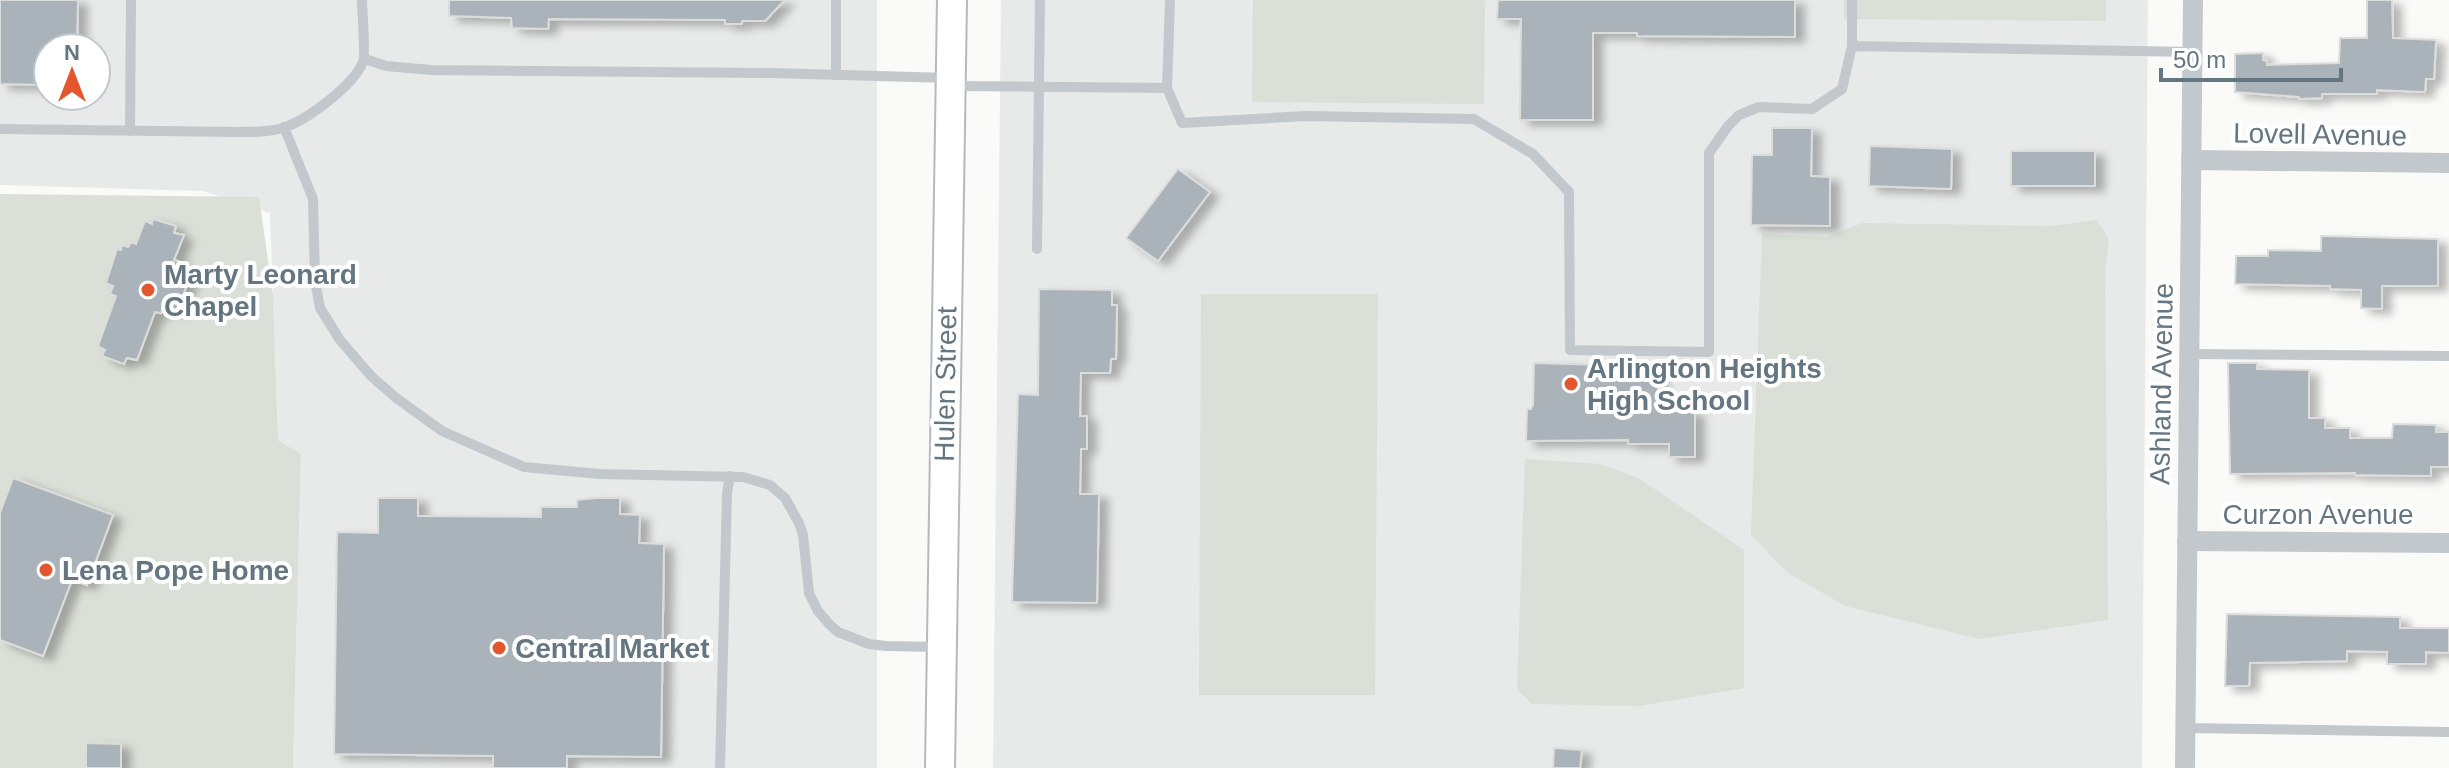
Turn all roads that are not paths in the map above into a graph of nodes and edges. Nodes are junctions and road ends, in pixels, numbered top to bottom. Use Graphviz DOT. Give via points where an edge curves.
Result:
graph roads {
  1 [pos="131,0"];
  2 [pos="362,0"];
  3 [pos="836,0"];
  4 [pos="952,0"];
  5 [pos="1040,0"];
  6 [pos="1170,0"];
  7 [pos="1852,0"];
  8 [pos="2193,0"];
  9 [pos="1852,46"];
  10 [pos="2192,52"];
  11 [pos="365,59"];
  12 [pos="836,75"];
  13 [pos="950,82"];
  14 [pos="1039,87"];
  15 [pos="1167,88"];
  16 [pos="284,127"];
  17 [pos="0,129"];
  18 [pos="130,131"];
  19 [pos="2191,160"];
  20 [pos="2449,163"];
  21 [pos="1037,249"];
  22 [pos="2189,354"];
  23 [pos="2449,356"];
  24 [pos="730,476"];
  25 [pos="2187,541"];
  26 [pos="2449,543"];
  27 [pos="940,647"];
  28 [pos="2185,728"];
  29 [pos="2449,732"];
  30 [pos="720,768"];
  31 [pos="940,768"];
  32 [pos="2185,768"];
  1 -- 18 [label="lane"];
  2 -- 11 [label="lane"];
  3 -- 12 [label="lane"];
  4 -- 13 [label="main road, Hulen Street"];
  5 -- 14 [label="lane"];
  6 -- 15 [label="lane"];
  7 -- 9 [label="lane"];
  8 -- 10 [label="street, Ashland Avenue"];
  9 -- 10 [label="lane"];
  9 -- 15 [label="lane" via="1842,89 1812,109 1759,107 1739,115 1709,153 1709,352 1570,350 1569,192 1533,154 1474,119 1306,116 1182,123"];
  10 -- 19 [label="street, Ashland Avenue"];
  11 -- 12 [label="lane" via="431,70"];
  11 -- 16 [label="lane" via="334,96"];
  12 -- 13 [label="lane"];
  13 -- 14 [label="lane"];
  13 -- 27 [label="main road, Hulen Street"];
  14 -- 15 [label="lane"];
  14 -- 21 [label="lane"];
  16 -- 18 [label="lane"];
  16 -- 24 [label="lane" via="313,199 320,308 361,366 402,403 442,431 524,467"];
  17 -- 18 [label="lane"];
  19 -- 20 [label="street, Lovell Avenue"];
  19 -- 22 [label="street, Ashland Avenue"];
  22 -- 23 [label="lane"];
  22 -- 25 [label="street, Ashland Avenue"];
  24 -- 27 [label="lane" via="761,481 785,498 803,535 809,593 838,632 880,646"];
  24 -- 30 [label="lane"];
  25 -- 26 [label="street, Curzon Avenue"];
  25 -- 28 [label="street, Ashland Avenue"];
  27 -- 31 [label="main road, Hulen Street"];
  28 -- 29 [label="lane"];
  28 -- 32 [label="street, Ashland Avenue"];
}
